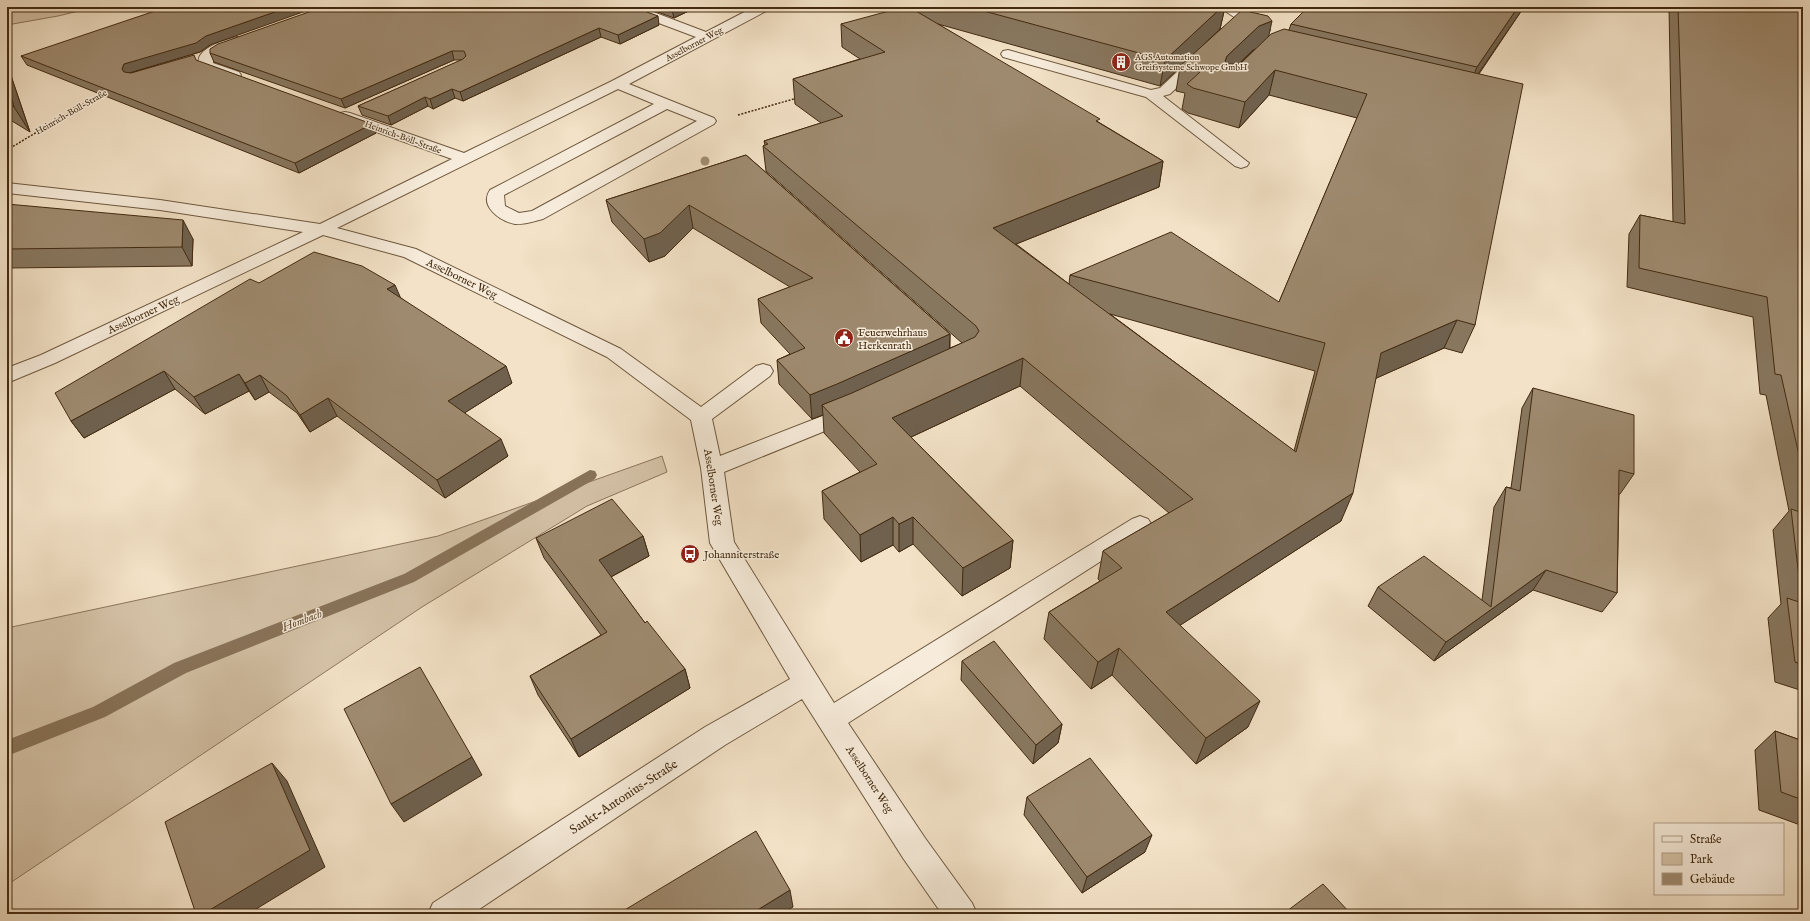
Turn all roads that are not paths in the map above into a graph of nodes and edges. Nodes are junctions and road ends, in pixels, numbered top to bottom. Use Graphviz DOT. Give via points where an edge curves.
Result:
graph roads {
  1 [pos="628,7"];
  2 [pos="764,7"];
  3 [pos="1225,7"];
  4 [pos="252,36"];
  5 [pos="708,37"];
  6 [pos="1272,41"];
  7 [pos="1212,47"];
  8 [pos="1008,54"];
  9 [pos="206,56"];
  10 [pos="192,60"];
  11 [pos="250,81"];
  12 [pos="617,84"];
  13 [pos="1150,94"];
  14 [pos="666,104"];
  15 [pos="366,106"];
  16 [pos="329,110"];
  17 [pos="344,116"];
  18 [pos="462,158"];
  19 [pos="1241,163"];
  20 [pos="7,188"];
  21 [pos="321,229"];
  22 [pos="763,371"];
  23 [pos="7,376"];
  24 [pos="867,405"];
  25 [pos="701,417"];
  26 [pos="712,468"];
  27 [pos="1140,525"];
  28 [pos="806,683"];
  29 [pos="831,719"];
  30 [pos="444,914"];
  31 [pos="961,914"];
  1 -- 5 [label="street"];
  2 -- 5 [label="street, Asselborner Weg"];
  3 -- 6 [label="street" via="1241,23 1263,29"];
  4 -- 9 [label="street" via="216,49"];
  5 -- 12 [label="street, Asselborner Weg"];
  7 -- 13 [label="street" via="1165,91"];
  8 -- 13 [label="street"];
  9 -- 10 [label="street"];
  9 -- 11 [label="street" via="206,65"];
  12 -- 14 [label="street"];
  12 -- 18 [label="street, Asselborner Weg"];
  13 -- 19 [label="street"];
  14 -- 14 [label="street" via="496,193 496,208 517,219 537,214 709,121"];
  15 -- 17 [label="street, Heinrich-Böll-Straße"];
  16 -- 17 [label="street, Heinrich-Böll-Straße"];
  17 -- 18 [label="street, Heinrich-Böll-Straße"];
  18 -- 21 [label="street, Asselborner Weg"];
  20 -- 21 [label="street, Asselborner Weg" via="160,204"];
  21 -- 23 [label="street, Asselborner Weg"];
  21 -- 25 [label="street, Asselborner Weg" via="410,253 539,315 614,353"];
  22 -- 25 [label="street"];
  24 -- 26 [label="street"];
  25 -- 26 [label="street, Asselborner Weg"];
  26 -- 28 [label="street, Asselborner Weg" via="722,543"];
  27 -- 29 [label="street"];
  28 -- 29 [label="street, Asselborner Weg"];
  28 -- 30 [label="street, Sankt-Antonius-Straße" via="715,736"];
  29 -- 31 [label="street, Asselborner Weg" via="914,848"];
}
